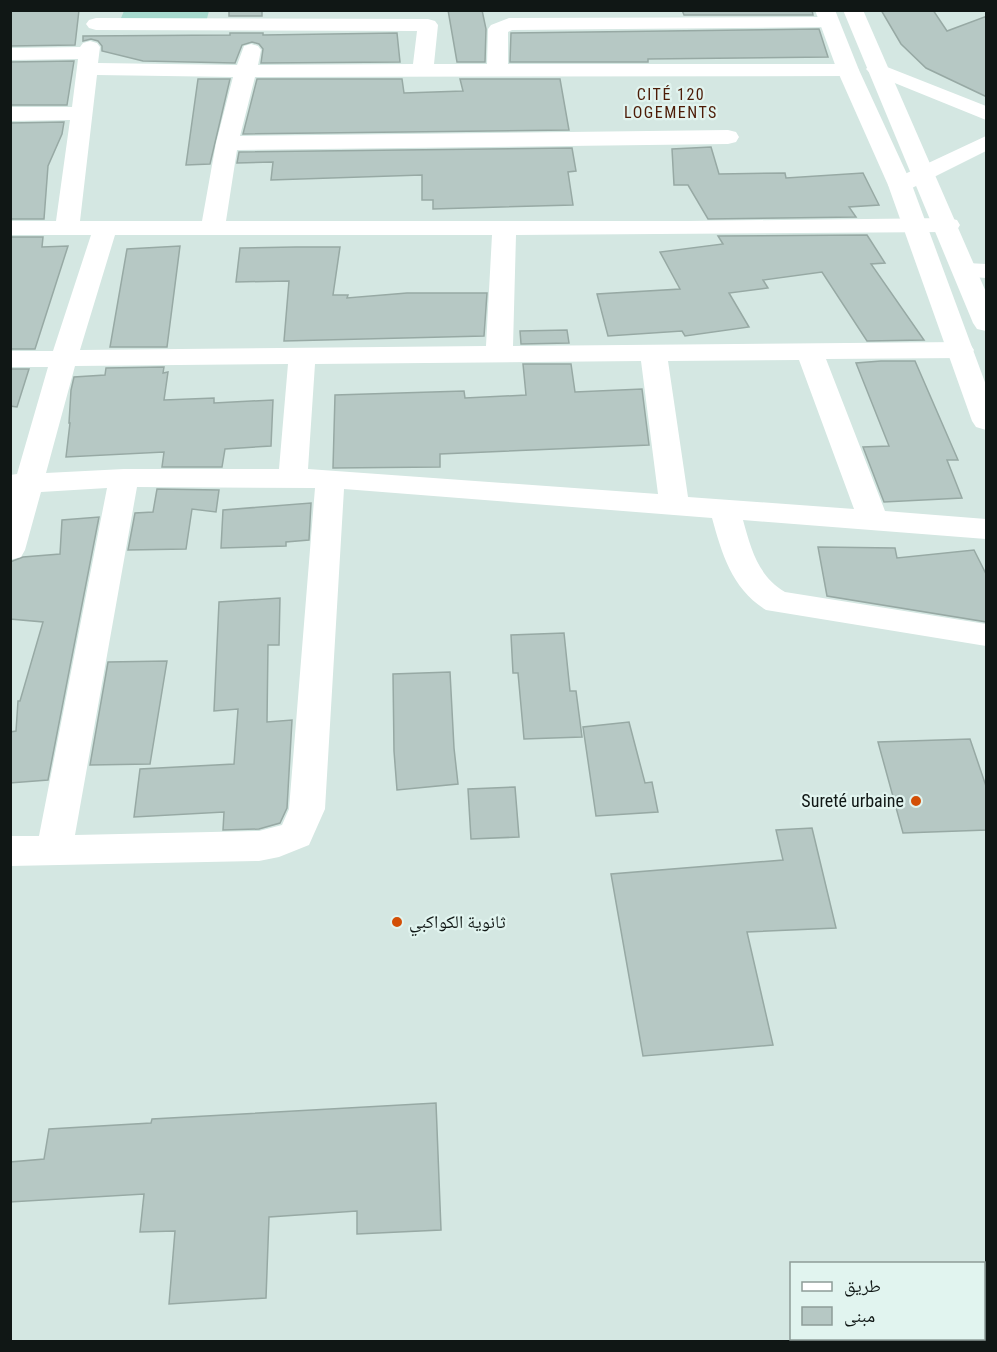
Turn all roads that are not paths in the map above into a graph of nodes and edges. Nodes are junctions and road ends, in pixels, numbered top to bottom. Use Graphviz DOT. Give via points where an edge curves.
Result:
graph roads {
  1 [pos="853,10"];
  2 [pos="97,17"];
  3 [pos="827,17"];
  4 [pos="260,18"];
  5 [pos="429,18"];
  6 [pos="667,39"];
  7 [pos="10,54"];
  8 [pos="87,61"];
  9 [pos="876,69"];
  10 [pos="848,70"];
  11 [pos="244,71"];
  12 [pos="423,71"];
  13 [pos="497,71"];
  14 [pos="81,113"];
  15 [pos="10,114"];
  16 [pos="987,114"];
  17 [pos="728,137"];
  18 [pos="227,143"];
  19 [pos="987,143"];
  20 [pos="924,174"];
  21 [pos="900,185"];
  22 [pos="913,225"];
  23 [pos="948,225"];
  24 [pos="213,227"];
  25 [pos="10,228"];
  26 [pos="67,228"];
  27 [pos="105,228"];
  28 [pos="504,228"];
  29 [pos="979,268"];
  30 [pos="987,323"];
  31 [pos="961,350"];
  32 [pos="810,353"];
  33 [pos="654,355"];
  34 [pos="499,356"];
  35 [pos="302,358"];
  36 [pos="10,359"];
  37 [pos="64,359"];
  38 [pos="987,421"];
  39 [pos="124,478"];
  40 [pos="293,478"];
  41 [pos="330,479"];
  42 [pos="20,483"];
  43 [pos="674,504"];
  44 [pos="724,508"];
  45 [pos="873,519"];
  46 [pos="987,529"];
  47 [pos="10,550"];
  48 [pos="987,635"];
  49 [pos="54,850"];
  50 [pos="10,851"];
  1 -- 9 [label="street"];
  2 -- 4 [label="street"];
  2 -- 8 [label="street"];
  3 -- 6 [label="street"];
  3 -- 10 [label="street"];
  4 -- 5 [label="street"];
  4 -- 11 [label="street"];
  5 -- 12 [label="street"];
  6 -- 10 [label="street"];
  6 -- 13 [label="street"];
  6 -- 13 [label="street" via="509,24 498,29"];
  7 -- 8 [label="street"];
  8 -- 11 [label="street"];
  8 -- 14 [label="street"];
  9 -- 16 [label="street"];
  9 -- 20 [label="street"];
  10 -- 21 [label="street"];
  11 -- 12 [label="street"];
  11 -- 18 [label="street"];
  12 -- 13 [label="street"];
  14 -- 15 [label="street"];
  14 -- 26 [label="street"];
  17 -- 18 [label="street"];
  18 -- 24 [label="street"];
  19 -- 20 [label="street"];
  20 -- 21 [label="street"];
  20 -- 23 [label="street"];
  21 -- 22 [label="street"];
  22 -- 23 [label="street"];
  22 -- 28 [label="street"];
  22 -- 31 [label="street"];
  23 -- 29 [label="street"];
  24 -- 27 [label="street"];
  24 -- 28 [label="street"];
  25 -- 26 [label="street"];
  26 -- 27 [label="street"];
  27 -- 37 [label="street"];
  28 -- 34 [label="street"];
  29 -- 30 [label="street"];
  31 -- 32 [label="street"];
  31 -- 38 [label="street"];
  32 -- 33 [label="street"];
  32 -- 45 [label="street"];
  33 -- 34 [label="street"];
  33 -- 43 [label="street"];
  34 -- 35 [label="street"];
  35 -- 37 [label="street"];
  35 -- 40 [label="street"];
  36 -- 37 [label="street"];
  37 -- 42 [label="street"];
  39 -- 40 [label="street"];
  39 -- 42 [label="street"];
  39 -- 49 [label="street"];
  40 -- 41 [label="street"];
  41 -- 43 [label="street"];
  41 -- 49 [label="street" via="307,809 296,835 259,846"];
  42 -- 47 [label="street"];
  43 -- 44 [label="street"];
  44 -- 45 [label="street"];
  44 -- 48 [label="street" via="747,577 766,597 777,602"];
  45 -- 46 [label="street"];
  49 -- 50 [label="street"];
}
